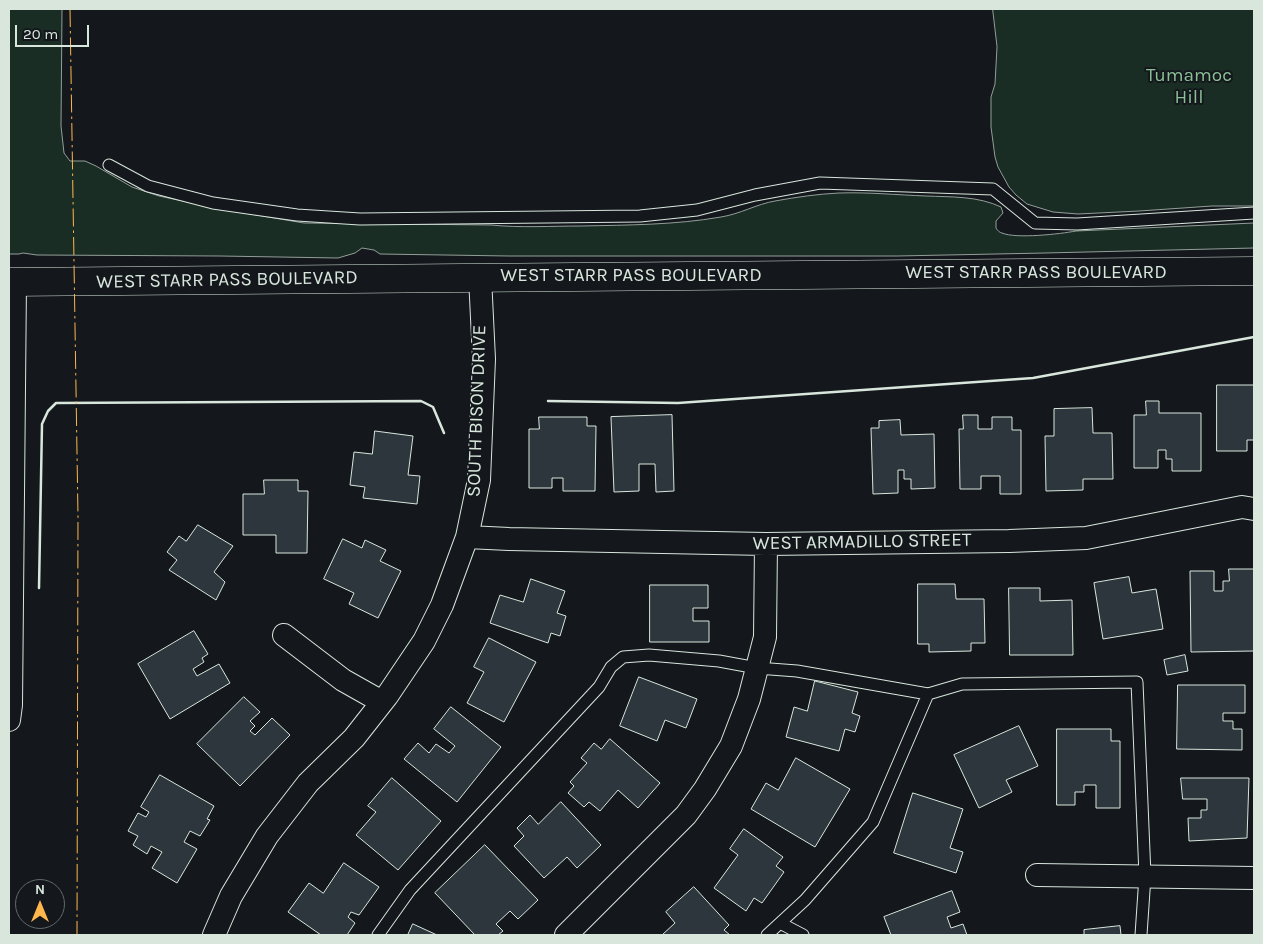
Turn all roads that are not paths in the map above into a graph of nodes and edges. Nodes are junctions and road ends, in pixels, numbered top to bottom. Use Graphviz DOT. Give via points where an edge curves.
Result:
graph roads {
  1 [pos="108,165"];
  2 [pos="1254,213"];
  3 [pos="1254,271"];
  4 [pos="480,277"];
  5 [pos="12,282"];
  6 [pos="1254,509"];
  7 [pos="468,537"];
  8 [pos="766,544"];
  9 [pos="11,547"];
  10 [pos="284,635"];
  11 [pos="757,668"];
  12 [pos="928,694"];
  13 [pos="382,702"];
  14 [pos="9,720"];
  15 [pos="1037,875"];
  16 [pos="1144,876"];
  17 [pos="1254,878"];
  18 [pos="780,923"];
  19 [pos="214,935"];
  20 [pos="378,935"];
  21 [pos="566,935"];
  22 [pos="767,935"];
  23 [pos="803,935"];
  24 [pos="1141,935"];
  1 -- 2 [label="lane" via="148,186 213,203 297,215 360,219 640,216 697,210 820,183 993,189 1035,223 1077,224"];
  3 -- 4 [label="main road, WEST STARR PASS BOULEVARD"];
  4 -- 5 [label="main road, WEST STARR PASS BOULEVARD"];
  4 -- 7 [label="street, SOUTH BISON DRIVE" via="484,360 479,480"];
  5 -- 9 [label="street"];
  6 -- 8 [label="street, WEST ARMADILLO STREET" via="1242,508 1086,538"];
  7 -- 8 [label="street, WEST ARMADILLO STREET"];
  7 -- 13 [label="street, SOUTH BISON DRIVE" via="424,641"];
  8 -- 11 [label="street" via="765,637"];
  9 -- 14 [label="street"];
  10 -- 13 [label="street" via="343,680"];
  11 -- 12 [label="lane" via="797,671"];
  11 -- 20 [label="lane" via="668,656 623,657 410,890"];
  11 -- 21 [label="street" via="731,746 705,790 686,815"];
  12 -- 16 [label="lane" via="962,684 1137,682"];
  12 -- 18 [label="lane" via="873,822 805,900"];
  13 -- 19 [label="street, SOUTH BISON DRIVE" via="354,738 308,783 267,836 231,896"];
  15 -- 16 [label="street"];
  16 -- 17 [label="street"];
  16 -- 24 [label="lane"];
  18 -- 22 [label="lane"];
  18 -- 23 [label="lane"];
}
